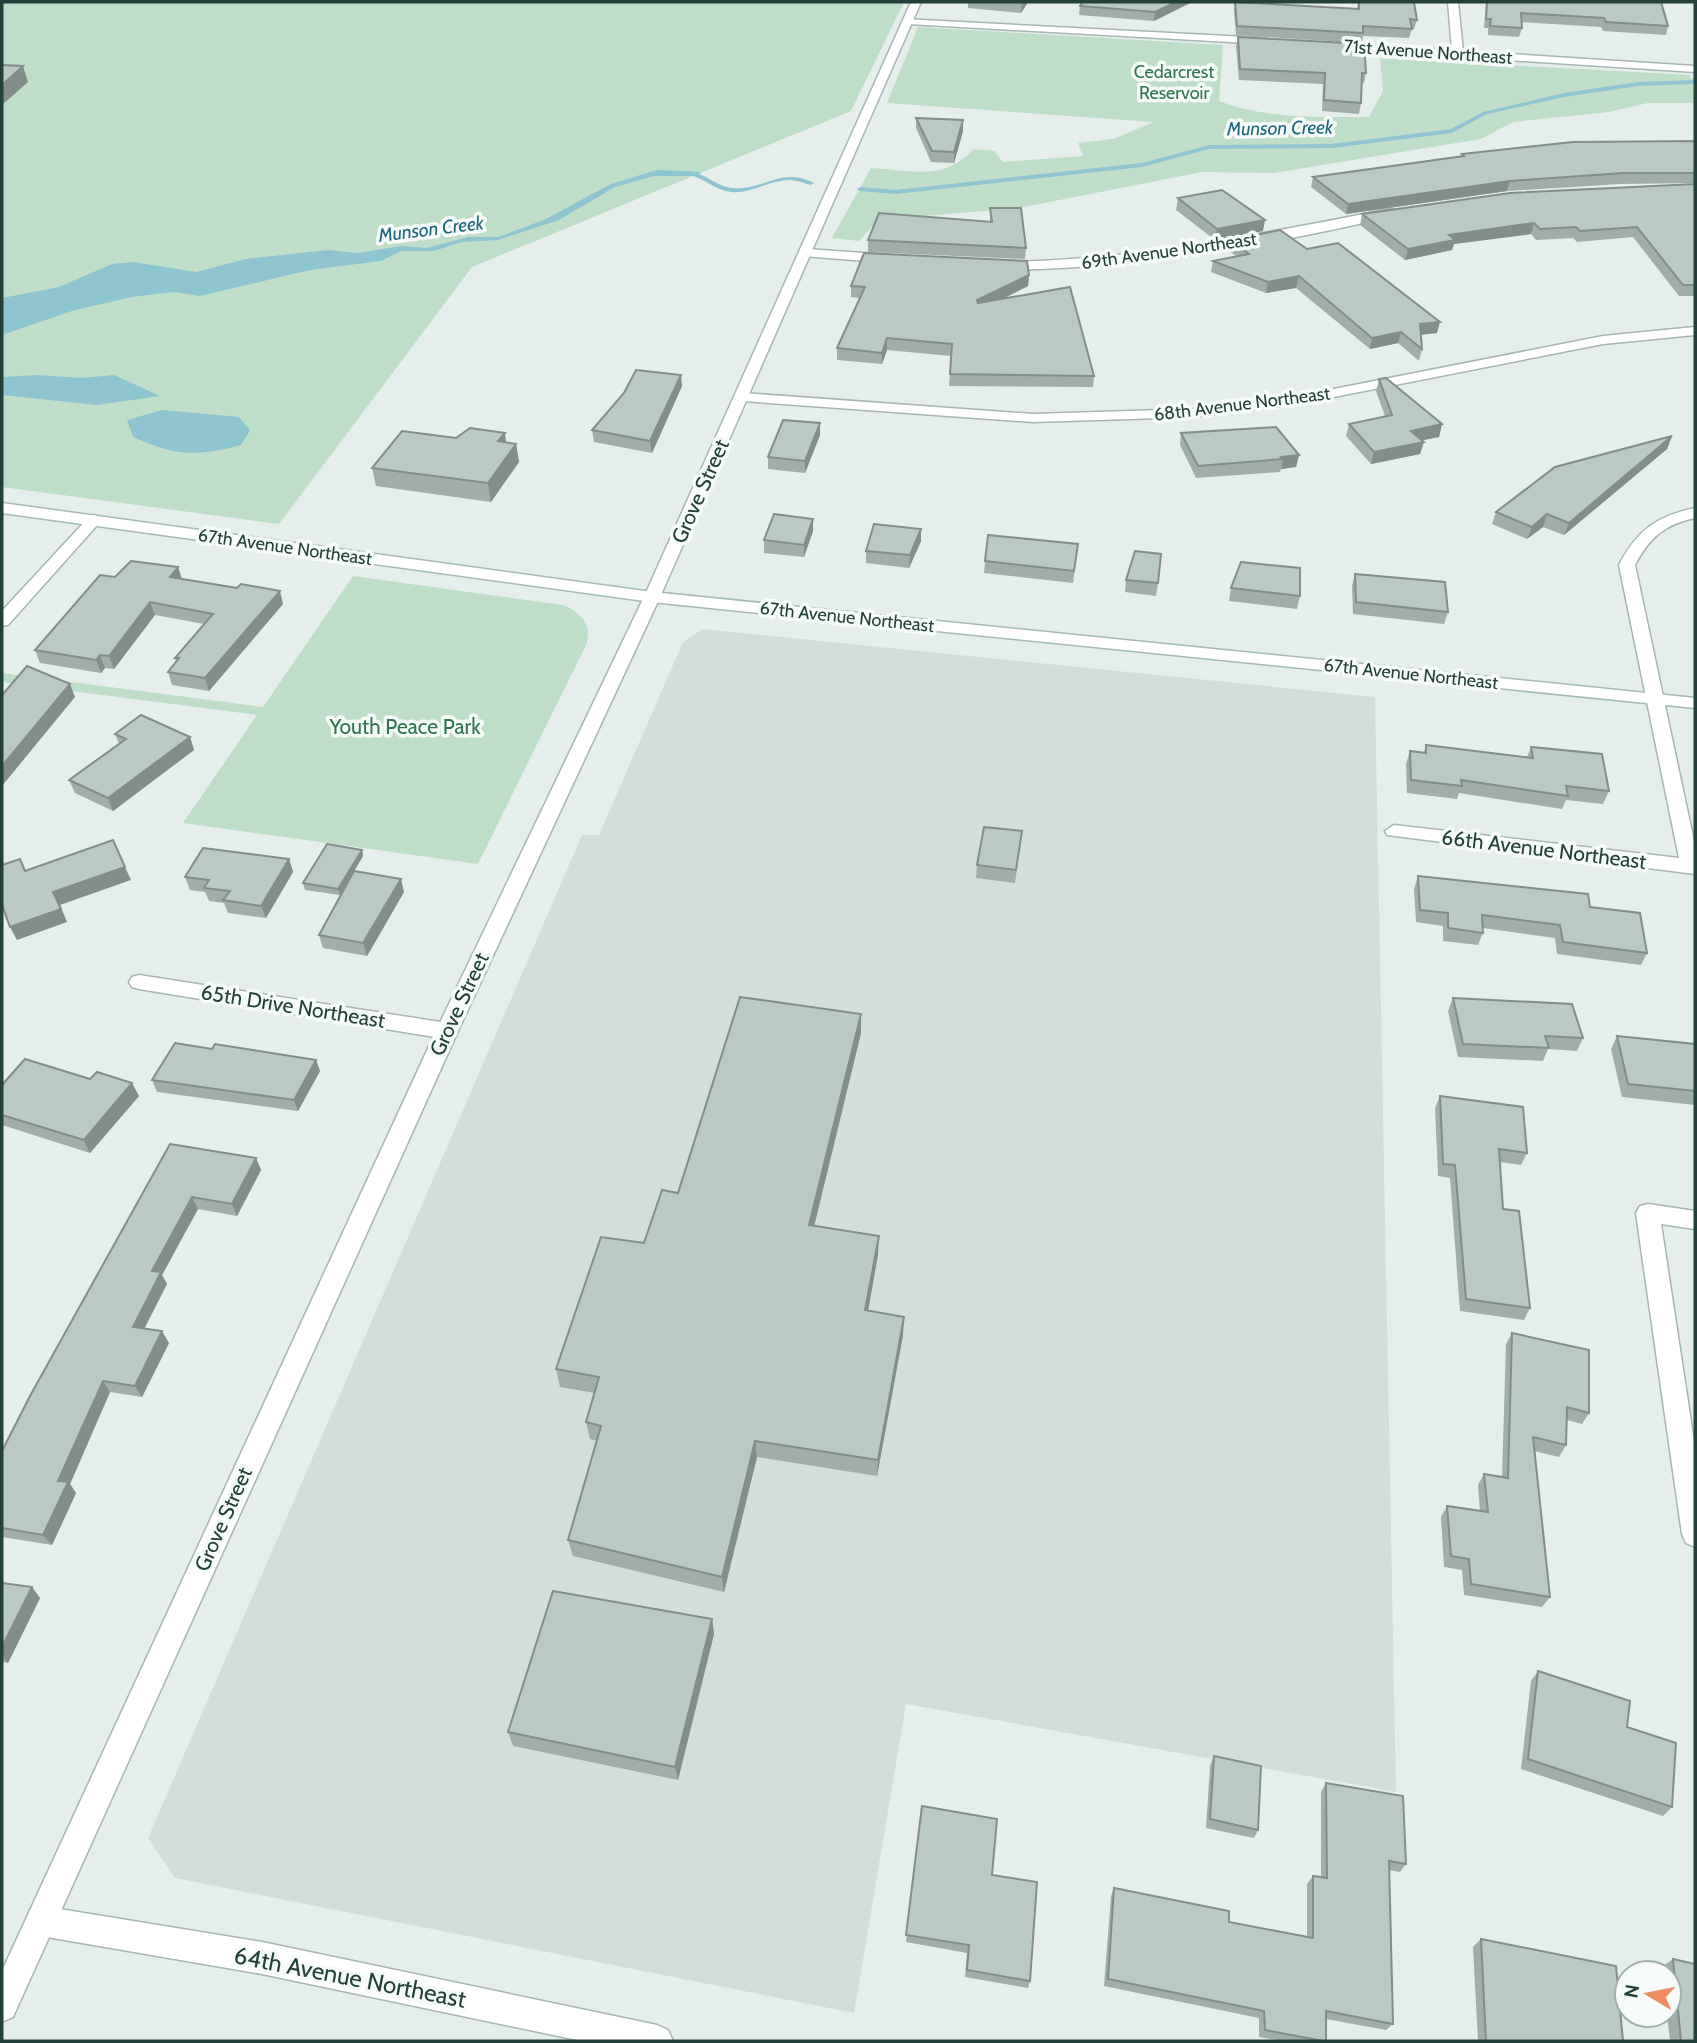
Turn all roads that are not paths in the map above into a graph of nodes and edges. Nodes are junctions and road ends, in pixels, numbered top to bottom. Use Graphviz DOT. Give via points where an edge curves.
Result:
graph roads {
  1 [pos="916,2"];
  2 [pos="1453,2"];
  3 [pos="908,21"];
  4 [pos="1283,43"];
  5 [pos="1324,45"];
  6 [pos="1458,55"];
  7 [pos="1695,69"];
  8 [pos="1410,210"];
  9 [pos="807,253"];
  10 [pos="903,260"];
  11 [pos="984,266"];
  12 [pos="1695,331"];
  13 [pos="743,397"];
  14 [pos="2,508"];
  15 [pos="1695,513"];
  16 [pos="94,520"];
  17 [pos="652,597"];
  18 [pos="2,621"];
  19 [pos="1653,699"];
  20 [pos="1695,703"];
  21 [pos="1394,831"];
  22 [pos="1692,867"];
  23 [pos="139,982"];
  24 [pos="447,1031"];
  25 [pos="1695,1220"];
  26 [pos="1695,1534"];
  27 [pos="41,1921"];
  28 [pos="2,2006"];
  29 [pos="657,2041"];
  1 -- 3 [label="street, Grove Street"];
  2 -- 6 [label="street"];
  3 -- 4 [label="street"];
  3 -- 9 [label="street, Grove Street"];
  5 -- 6 [label="street, 71st Avenue Northeast"];
  6 -- 7 [label="street, 71st Avenue Northeast"];
  8 -- 11 [label="street, 69th Avenue Northeast" via="1125,261"];
  9 -- 10 [label="street"];
  9 -- 13 [label="street, Grove Street"];
  12 -- 13 [label="street, 68th Avenue Northeast" via="1603,340 1298,400 1194,414 1032,418"];
  13 -- 17 [label="street, Grove Street"];
  14 -- 16 [label="street, 67th Avenue Northeast"];
  15 -- 19 [label="street" via="1654,524 1627,565"];
  16 -- 17 [label="street, 67th Avenue Northeast"];
  16 -- 18 [label="street"];
  17 -- 19 [label="street, 67th Avenue Northeast"];
  17 -- 24 [label="street, Grove Street"];
  19 -- 20 [label="street, 67th Avenue Northeast"];
  19 -- 22 [label="street"];
  21 -- 22 [label="street, 66th Avenue Northeast"];
  23 -- 24 [label="street, 65th Drive Northeast"];
  24 -- 27 [label="street, Grove Street"];
  25 -- 26 [label="street" via="1647,1213"];
  27 -- 28 [label="street, Grove Street"];
  27 -- 29 [label="street, 64th Avenue Northeast" via="262,1958"];
}
